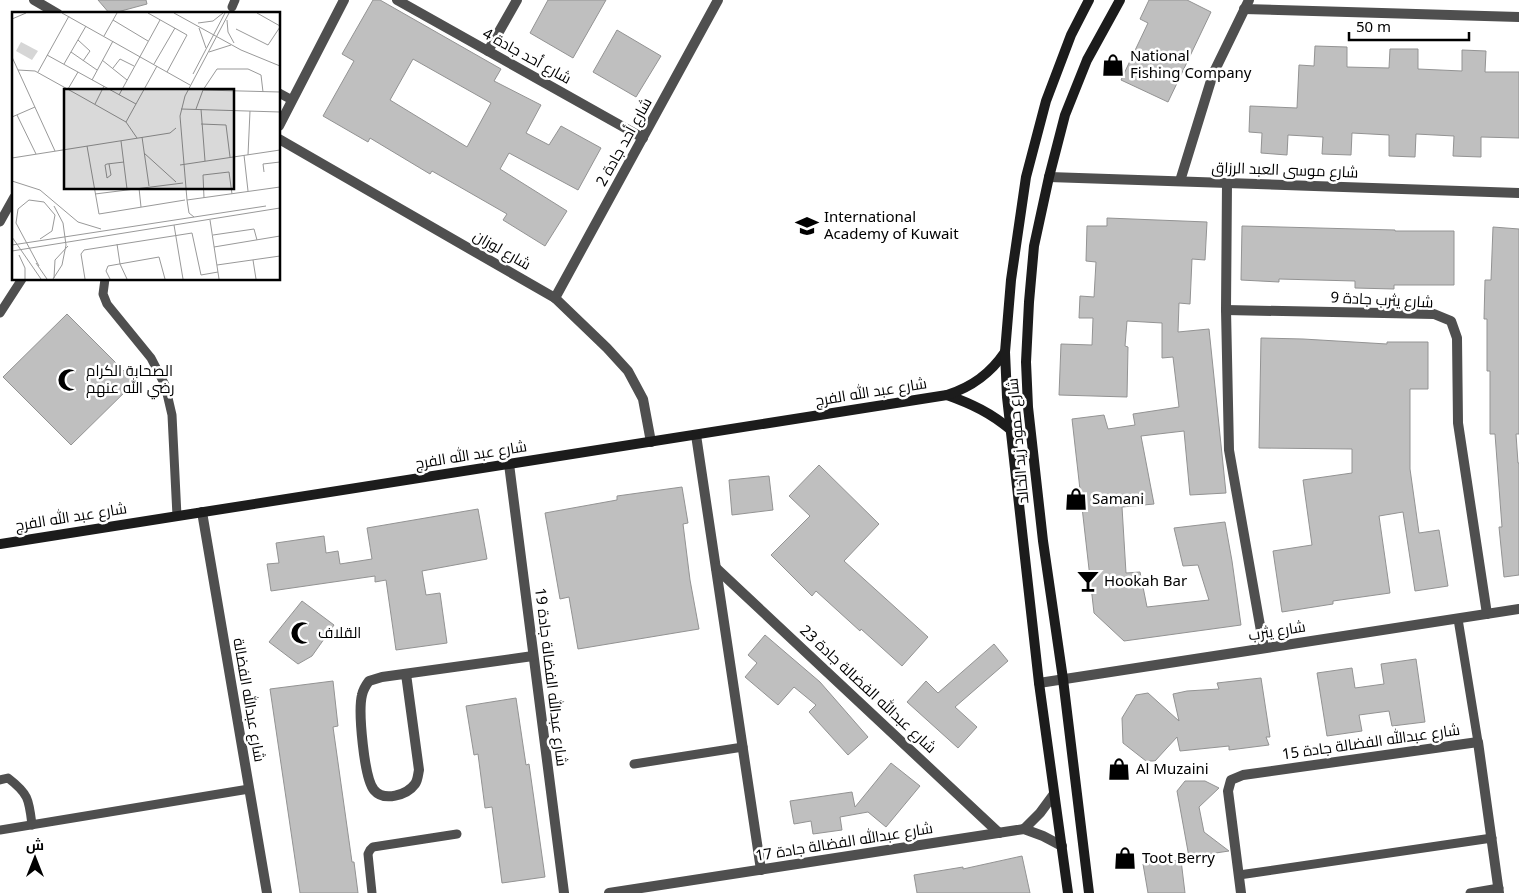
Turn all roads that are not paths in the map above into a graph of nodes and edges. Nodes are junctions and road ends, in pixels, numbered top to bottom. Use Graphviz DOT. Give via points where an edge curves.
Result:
graph roads {
  1 [pos="36,0"];
  2 [pos="344,0"];
  3 [pos="397,0"];
  4 [pos="517,0"];
  5 [pos="718,0"];
  6 [pos="1089,0"];
  7 [pos="1120,0"];
  8 [pos="1246,4"];
  9 [pos="55,12"];
  10 [pos="1519,17"];
  11 [pos="488,51"];
  12 [pos="280,94"];
  13 [pos="292,100"];
  14 [pos="280,124"];
  15 [pos="643,138"];
  16 [pos="280,140"];
  17 [pos="1049,177"];
  18 [pos="1180,181"];
  19 [pos="1227,183"];
  20 [pos="1519,193"];
  21 [pos="12,201"];
  22 [pos="0,222"];
  23 [pos="21,280"];
  24 [pos="105,280"];
  25 [pos="555,298"];
  26 [pos="1226,310"];
  27 [pos="0,313"];
  28 [pos="1005,352"];
  29 [pos="947,395"];
  30 [pos="1011,430"];
  31 [pos="696,435"];
  32 [pos="651,442"];
  33 [pos="509,464"];
  34 [pos="202,512"];
  35 [pos="177,516"];
  36 [pos="0,544"];
  37 [pos="716,568"];
  38 [pos="1519,609"];
  39 [pos="1487,614"];
  40 [pos="1458,619"];
  41 [pos="1264,648"];
  42 [pos="534,656"];
  43 [pos="406,674"];
  44 [pos="1062,679"];
  45 [pos="1039,683"];
  46 [pos="1478,742"];
  47 [pos="743,747"];
  48 [pos="634,764"];
  49 [pos="0,780"];
  50 [pos="249,789"];
  51 [pos="1054,794"];
  52 [pos="32,825"];
  53 [pos="1024,829"];
  54 [pos="0,830"];
  55 [pos="999,833"];
  56 [pos="457,834"];
  57 [pos="1492,838"];
  58 [pos="1062,846"];
  59 [pos="761,870"];
  60 [pos="1239,875"];
  61 [pos="669,888"];
  62 [pos="1499,891"];
  63 [pos="267,893"];
  64 [pos="372,893"];
  65 [pos="564,893"];
  66 [pos="609,893"];
  67 [pos="1068,893"];
  68 [pos="1089,893"];
  69 [pos="1241,893"];
  70 [pos="1470,893"];
  1 -- 9 [label="street"];
  2 -- 13 [label="street"];
  3 -- 11 [label="street, شارع أحد جادة 4"];
  4 -- 11 [label="street"];
  5 -- 15 [label="street, شارع أحد جادة 2"];
  6 -- 28 [label="main road, شارع حمود زيد الخالد" via="1071,35 1046,101 1026,177 1010,280"];
  7 -- 17 [label="main road, شارع حمود زيد الخالد" via="1087,60 1065,115"];
  8 -- 10 [label="street"];
  8 -- 18 [label="street" via="1213,74"];
  11 -- 15 [label="street, شارع أحد جادة 4"];
  12 -- 13 [label="lane"];
  13 -- 14 [label="street"];
  15 -- 25 [label="street, شارع أحد جادة 2"];
  16 -- 25 [label="street, شارع لوزان"];
  17 -- 18 [label="street, شارع موسى العبد الرزاق"];
  17 -- 44 [label="main road, شارع حمود زيد الخالد" via="1034,246 1026,362 1042,531"];
  18 -- 19 [label="street, شارع موسى العبد الرزاق"];
  19 -- 20 [label="street, شارع موسى العبد الرزاق"];
  19 -- 26 [label="street"];
  21 -- 22 [label="lane"];
  23 -- 27 [label="lane"];
  24 -- 35 [label="lane" via="103,294 107,304 151,358 165,385 172,415"];
  25 -- 32 [label="street, شارع لوزان" via="628,371 643,399"];
  26 -- 39 [label="street, شارع يثرب جادة 9" via="1434,314 1451,321 1457,338 1458,423"];
  26 -- 41 [label="street" via="1229,450"];
  28 -- 29 [label="main road, شارع عبد الله الفرج" via="986,375"];
  28 -- 30 [label="main road, شارع حمود زيد الخالد"];
  29 -- 30 [label="main road, شارع عبد الله الفرج" via="988,412"];
  29 -- 31 [label="main road, شارع عبد الله الفرج"];
  30 -- 45 [label="main road, شارع حمود زيد الخالد"];
  31 -- 32 [label="main road, شارع عبد الله الفرج"];
  31 -- 37 [label="street"];
  32 -- 33 [label="main road, شارع عبد الله الفرج"];
  33 -- 34 [label="main road, شارع عبد الله الفرج"];
  33 -- 42 [label="street, شارع عبدالله الفضالة جادة 19"];
  34 -- 35 [label="main road, شارع عبد الله الفرج"];
  34 -- 50 [label="street, شارع عبدالله الفضالة"];
  35 -- 36 [label="main road, شارع عبد الله الفرج"];
  37 -- 47 [label="street"];
  37 -- 55 [label="street, شارع عبدالله الفضالة جادة 23"];
  38 -- 39 [label="street, شارع يثرب"];
  39 -- 40 [label="street, شارع يثرب"];
  40 -- 41 [label="street, شارع يثرب"];
  40 -- 46 [label="lane"];
  41 -- 44 [label="street, شارع يثرب"];
  42 -- 43 [label="street"];
  42 -- 65 [label="street, شارع عبدالله الفضالة جادة 19"];
  43 -- 43 [label="street" via="369,681 362,694 360,719 369,781 375,791 387,796 399,796 410,790 417,782 419,770"];
  44 -- 45 [label="street, شارع يثرب"];
  44 -- 68 [label="main road, شارع حمود زيد الخالد"];
  45 -- 51 [label="main road, شارع حمود زيد الخالد"];
  46 -- 57 [label="street, شارع عبدالله الفضالة جادة 15"];
  46 -- 60 [label="street, شارع عبدالله الفضالة جادة 15" via="1231,780 1228,790"];
  47 -- 48 [label="lane"];
  47 -- 59 [label="street"];
  49 -- 52 [label="lane" via="8,778 23,790"];
  50 -- 52 [label="lane"];
  50 -- 63 [label="street, شارع عبدالله الفضالة"];
  51 -- 53 [label="street"];
  51 -- 58 [label="main road, شارع حمود زيد الخالد"];
  52 -- 54 [label="lane"];
  53 -- 55 [label="street, شارع عبدالله الفضالة جادة 17"];
  53 -- 58 [label="street"];
  55 -- 59 [label="street, شارع عبدالله الفضالة جادة 17"];
  56 -- 64 [label="lane" via="373,847 368,854"];
  57 -- 60 [label="lane"];
  57 -- 62 [label="street, شارع عبدالله الفضالة جادة 15"];
  58 -- 67 [label="main road, شارع حمود زيد الخالد"];
  59 -- 61 [label="street, شارع عبدالله الفضالة جادة 17"];
  60 -- 69 [label="street, شارع عبدالله الفضالة جادة 15"];
  61 -- 66 [label="street, شارع عبدالله الفضالة جادة 17"];
  62 -- 70 [label="lane"];
}
